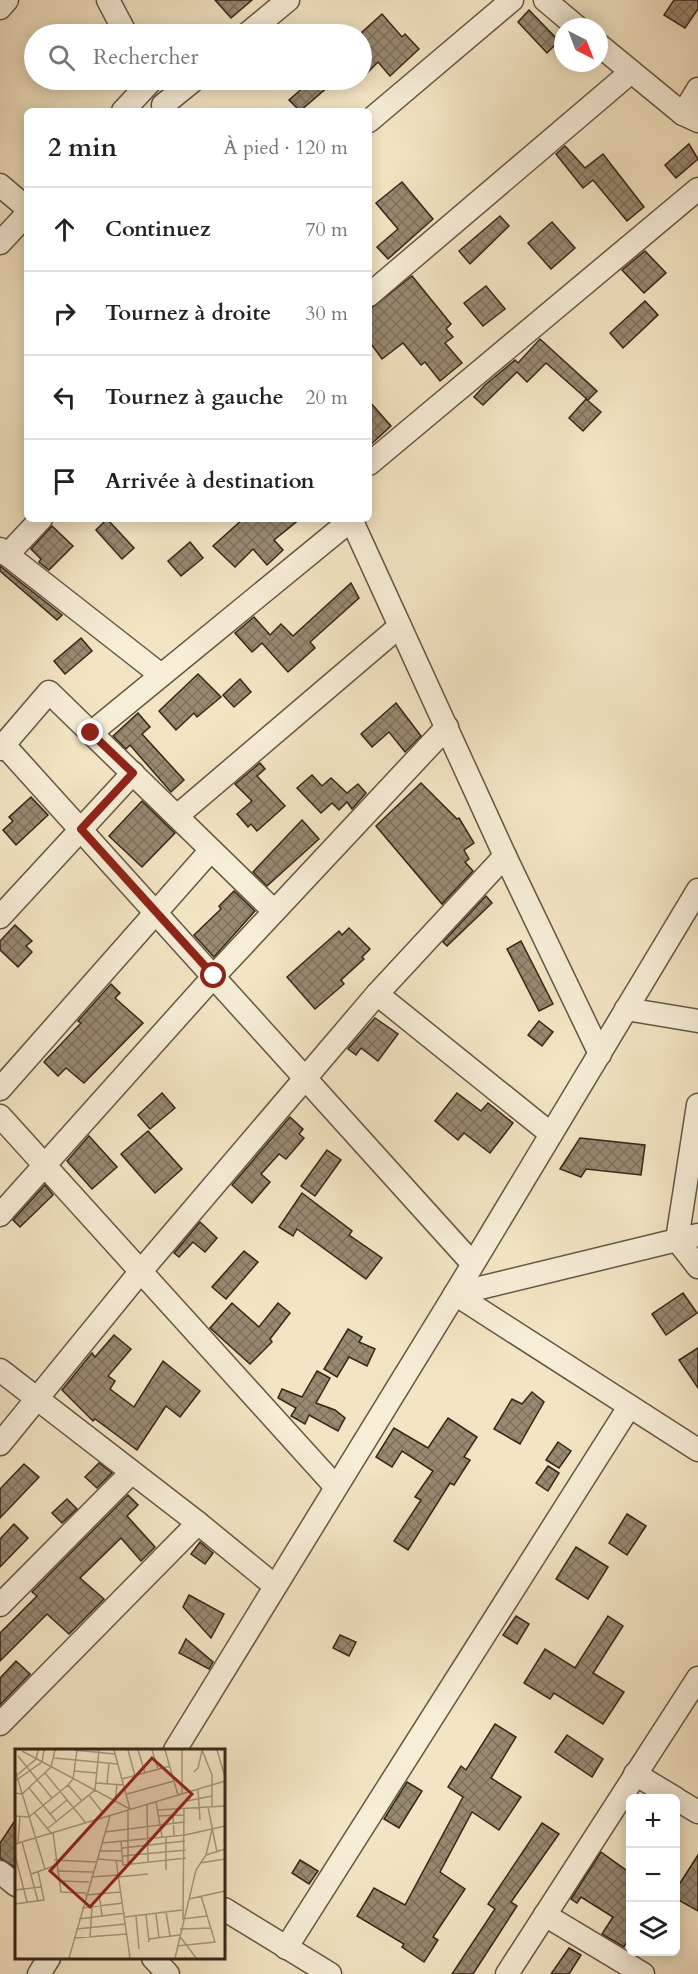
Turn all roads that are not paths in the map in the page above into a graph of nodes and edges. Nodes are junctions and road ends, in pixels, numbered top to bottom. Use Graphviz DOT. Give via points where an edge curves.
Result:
graph roads {
  1 [pos="7,0"];
  2 [pos="108,0"];
  3 [pos="288,0"];
  4 [pos="512,0"];
  5 [pos="545,0"];
  6 [pos="0,8"];
  7 [pos="566,18"];
  8 [pos="121,24"];
  9 [pos="259,24"];
  10 [pos="608,53"];
  11 [pos="631,72"];
  12 [pos="698,89"];
  13 [pos="141,90"];
  14 [pos="155,90"];
  15 [pos="183,90"];
  16 [pos="126,108"];
  17 [pos="164,108"];
  18 [pos="372,118"];
  19 [pos="690,118"];
  20 [pos="0,184"];
  21 [pos="698,189"];
  22 [pos="24,205"];
  23 [pos="24,217"];
  24 [pos="0,243"];
  25 [pos="372,292"];
  26 [pos="372,461"];
  27 [pos="38,522"];
  28 [pos="347,522"];
  29 [pos="352,522"];
  30 [pos="4,552"];
  31 [pos="400,626"];
  32 [pos="161,675"];
  33 [pos="447,727"];
  34 [pos="91,733"];
  35 [pos="2,747"];
  36 [pos="133,773"];
  37 [pos="177,816"];
  38 [pos="81,829"];
  39 [pos="211,850"];
  40 [pos="505,856"];
  41 [pos="698,890"];
  42 [pos="274,911"];
  43 [pos="157,912"];
  44 [pos="0,917"];
  45 [pos="214,976"];
  46 [pos="377,994"];
  47 [pos="626,1009"];
  48 [pos="698,1021"];
  49 [pos="600,1054"];
  50 [pos="307,1078"];
  51 [pos="0,1089"];
  52 [pos="698,1105"];
  53 [pos="0,1116"];
  54 [pos="551,1134"];
  55 [pos="44,1165"];
  56 [pos="0,1215"];
  57 [pos="688,1237"];
  58 [pos="472,1263"];
  59 [pos="698,1268"];
  60 [pos="141,1271"];
  61 [pos="456,1294"];
  62 [pos="0,1370"];
  63 [pos="37,1400"];
  64 [pos="629,1407"];
  65 [pos="0,1444"];
  66 [pos="698,1450"];
  67 [pos="131,1473"];
  68 [pos="336,1487"];
  69 [pos="198,1523"];
  70 [pos="275,1586"];
  71 [pos="1,1604"];
  72 [pos="698,1678"];
  73 [pos="0,1724"];
  74 [pos="176,1749"];
  75 [pos="635,1774"];
  76 [pos="667,1794"];
  77 [pos="680,1802"];
  78 [pos="698,1812"];
  79 [pos="0,1872"];
  80 [pos="15,1884"];
  81 [pos="225,1911"];
  82 [pos="545,1915"];
  83 [pos="286,1948"];
  84 [pos="48,1959"];
  85 [pos="154,1959"];
  86 [pos="39,1974"];
  87 [pos="168,1974"];
  88 [pos="330,1974"];
  89 [pos="507,1974"];
  90 [pos="643,1974"];
  1 -- 6 [label="street"];
  2 -- 8 [label="street"];
  3 -- 9 [label="street"];
  4 -- 18 [label="street"];
  5 -- 7 [label="street"];
  10 -- 11 [label="street"];
  11 -- 19 [label="street"];
  11 -- 25 [label="street"];
  12 -- 19 [label="street"];
  13 -- 16 [label="street"];
  14 -- 17 [label="street"];
  15 -- 17 [label="street"];
  20 -- 22 [label="street"];
  21 -- 26 [label="street"];
  23 -- 24 [label="street"];
  27 -- 30 [label="street"];
  28 -- 32 [label="street"];
  29 -- 31 [label="street"];
  30 -- 32 [label="street"];
  31 -- 33 [label="street"];
  31 -- 37 [label="street"];
  32 -- 34 [label="street"];
  33 -- 40 [label="street"];
  33 -- 42 [label="street"];
  34 -- 35 [label="street" via="49,692"];
  34 -- 36 [label="street"];
  35 -- 38 [label="street"];
  36 -- 37 [label="street"];
  36 -- 38 [label="street"];
  37 -- 39 [label="street"];
  38 -- 43 [label="street"];
  38 -- 44 [label="street"];
  39 -- 42 [label="street"];
  39 -- 43 [label="street"];
  40 -- 46 [label="street"];
  40 -- 49 [label="street"];
  41 -- 47 [label="street"];
  42 -- 45 [label="street"];
  43 -- 45 [label="street"];
  43 -- 51 [label="street"];
  45 -- 50 [label="street"];
  45 -- 55 [label="street"];
  46 -- 50 [label="street"];
  46 -- 54 [label="street"];
  47 -- 48 [label="street"];
  47 -- 49 [label="street"];
  49 -- 54 [label="street"];
  50 -- 58 [label="street"];
  50 -- 60 [label="street"];
  52 -- 57 [label="street"];
  53 -- 55 [label="street"];
  54 -- 58 [label="street"];
  55 -- 56 [label="street"];
  55 -- 60 [label="street"];
  57 -- 59 [label="street"];
  57 -- 61 [label="street"];
  58 -- 61 [label="street"];
  60 -- 63 [label="street"];
  60 -- 68 [label="street"];
  61 -- 64 [label="street"];
  61 -- 68 [label="street"];
  62 -- 63 [label="street"];
  63 -- 65 [label="street"];
  63 -- 67 [label="street"];
  64 -- 66 [label="street"];
  64 -- 83 [label="street"];
  67 -- 69 [label="street"];
  67 -- 71 [label="street"];
  68 -- 70 [label="street"];
  69 -- 70 [label="street"];
  69 -- 73 [label="street"];
  70 -- 74 [label="street"];
  72 -- 75 [label="street"];
  75 -- 76 [label="street"];
  75 -- 82 [label="street"];
  77 -- 78 [label="street"];
  79 -- 80 [label="street"];
  81 -- 83 [label="street"];
  82 -- 89 [label="street"];
  82 -- 90 [label="street"];
  83 -- 88 [label="street"];
  84 -- 86 [label="street"];
  85 -- 87 [label="street"];
}
